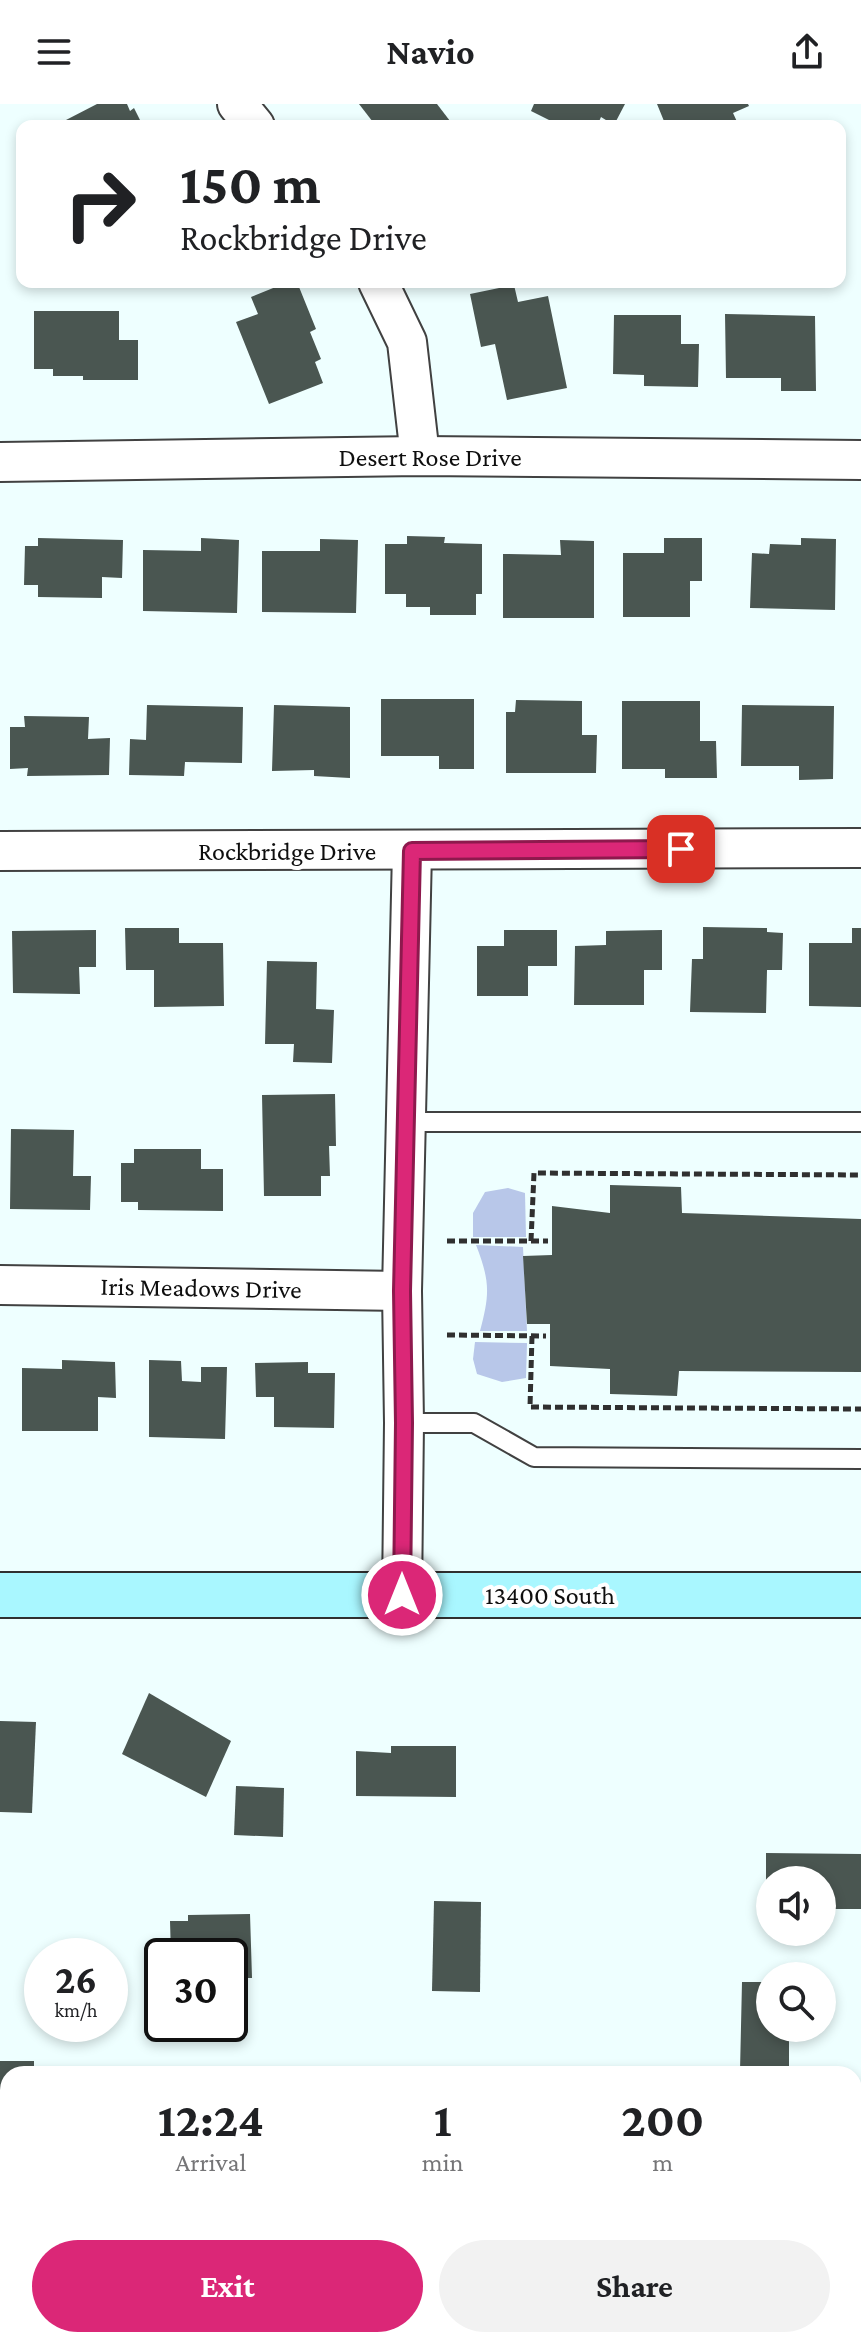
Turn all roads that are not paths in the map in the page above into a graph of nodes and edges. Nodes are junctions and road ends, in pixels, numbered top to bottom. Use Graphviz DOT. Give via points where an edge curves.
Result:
graph roads {
  1 [pos="237,104"];
  2 [pos="250,120"];
  3 [pos="381,288"];
  4 [pos="420,456"];
  5 [pos="861,460"];
  6 [pos="0,462"];
  7 [pos="861,848"];
  8 [pos="0,851"];
  9 [pos="412,851"];
  10 [pos="406,1122"];
  11 [pos="861,1122"];
  12 [pos="0,1285"];
  13 [pos="402,1291"];
  14 [pos="404,1423"];
  15 [pos="861,1459"];
  16 [pos="0,1595"];
  17 [pos="402,1595"];
  18 [pos="861,1595"];
  1 -- 2 [label="street"];
  3 -- 4 [label="street" via="407,342"];
  4 -- 5 [label="street, Desert Rose Drive"];
  4 -- 6 [label="street, Desert Rose Drive"];
  7 -- 9 [label="street, Rockbridge Drive"];
  8 -- 9 [label="street, Rockbridge Drive"];
  9 -- 10 [label="street"];
  10 -- 11 [label="lane"];
  10 -- 13 [label="street"];
  12 -- 13 [label="street, Iris Meadows Drive"];
  13 -- 14 [label="street"];
  14 -- 15 [label="lane" via="474,1423 534,1457"];
  14 -- 17 [label="street"];
  16 -- 17 [label="main road, 13400 South"];
  17 -- 18 [label="main road, 13400 South"];
}
